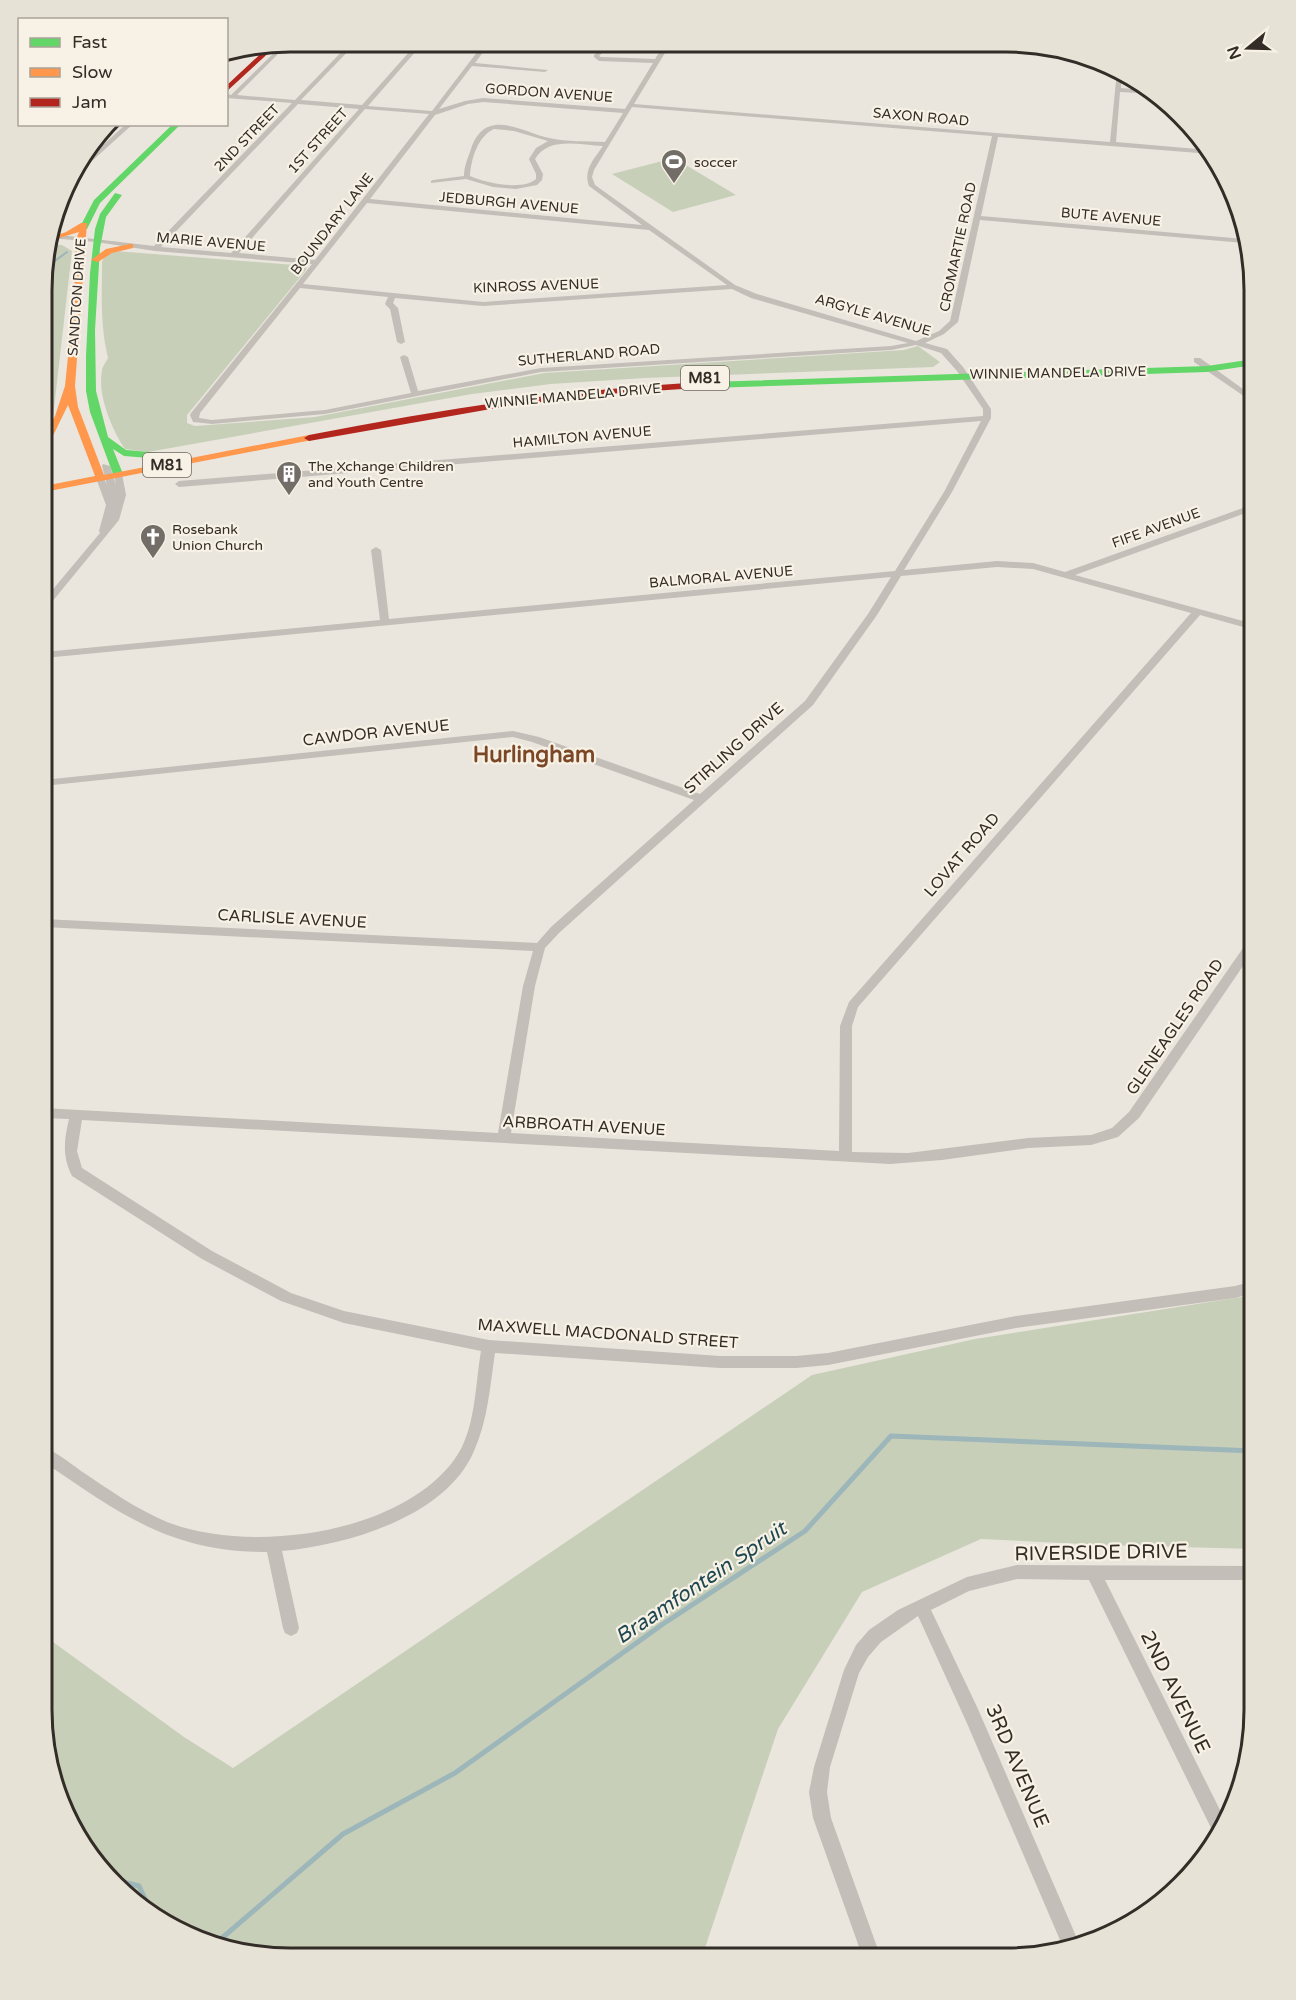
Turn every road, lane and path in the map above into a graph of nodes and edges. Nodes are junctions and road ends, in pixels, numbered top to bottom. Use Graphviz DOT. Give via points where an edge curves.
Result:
graph roads {
  1 [pos="344,52"];
  2 [pos="412,52"];
  3 [pos="480,52"];
  4 [pos="600,52"];
  5 [pos="662,52"];
  6 [pos="276,53"];
  7 [pos="265,54"];
  8 [pos="249,56"];
  9 [pos="657,61"];
  10 [pos="471,64"];
  11 [pos="545,70"];
  12 [pos="228,76"];
  13 [pos="1118,81"];
  14 [pos="1118,90"];
  15 [pos="1136,91"];
  16 [pos="228,94"];
  17 [pos="440,101"];
  18 [pos="297,102"];
  19 [pos="457,105"];
  20 [pos="364,107"];
  21 [pos="629,108"];
  22 [pos="434,113"];
  23 [pos="128,126"];
  24 [pos="176,126"];
  25 [pos="189,126"];
  26 [pos="995,135"];
  27 [pos="553,142"];
  28 [pos="1113,144"];
  29 [pos="606,145"];
  30 [pos="1198,151"];
  31 [pos="95,156"];
  32 [pos="467,177"];
  33 [pos="433,182"];
  34 [pos="365,201"];
  35 [pos="976,218"];
  36 [pos="651,228"];
  37 [pos="59,236"];
  38 [pos="81,236"];
  39 [pos="1238,240"];
  40 [pos="98,243"];
  41 [pos="130,246"];
  42 [pos="155,249"];
  43 [pos="233,255"];
  44 [pos="95,260"];
  45 [pos="317,262"];
  46 [pos="298,286"];
  47 [pos="737,287"];
  48 [pos="397,296"];
  49 [pos="401,342"];
  50 [pos="916,342"];
  51 [pos="1244,356"];
  52 [pos="404,357"];
  53 [pos="1244,362"];
  54 [pos="1202,364"];
  55 [pos="962,372"];
  56 [pos="1010,375"];
  57 [pos="944,376"];
  58 [pos="70,386"];
  59 [pos="973,388"];
  60 [pos="415,394"];
  61 [pos="1244,394"];
  62 [pos="195,418"];
  63 [pos="987,418"];
  64 [pos="52,430"];
  65 [pos="105,439"];
  66 [pos="161,456"];
  67 [pos="107,471"];
  68 [pos="52,477"];
  69 [pos="179,484"];
  70 [pos="52,487"];
  71 [pos="1244,511"];
  72 [pos="102,532"];
  73 [pos="376,550"];
  74 [pos="899,574"];
  75 [pos="1066,575"];
  76 [pos="52,589"];
  77 [pos="56,590"];
  78 [pos="52,595"];
  79 [pos="1198,611"];
  80 [pos="385,622"];
  81 [pos="1244,624"];
  82 [pos="52,652"];
  83 [pos="52,782"];
  84 [pos="703,799"];
  85 [pos="52,923"];
  86 [pos="540,947"];
  87 [pos="1244,956"];
  88 [pos="52,1113"];
  89 [pos="77,1114"];
  90 [pos="1121,1129"];
  91 [pos="504,1138"];
  92 [pos="845,1156"];
  93 [pos="1244,1290"];
  94 [pos="489,1346"];
  95 [pos="52,1460"];
  96 [pos="273,1545"];
  97 [pos="1093,1572"];
  98 [pos="1244,1573"];
  99 [pos="921,1606"];
  100 [pos="291,1628"];
  101 [pos="1216,1820"];
  102 [pos="1068,1939"];
  103 [pos="868,1948"];
  1 -- 18 [label="street, 2ND STREET"];
  2 -- 20 [label="street, 1ST STREET"];
  3 -- 10 [label="street, BOUNDARY LANE"];
  4 -- 9 [label="street" via="596,56 599,59"];
  5 -- 9 [label="street, ARGYLE AVENUE"];
  6 -- 16 [label="street"];
  7 -- 16 [label="main road"];
  8 -- 12 [label="main road"];
  9 -- 21 [label="street, ARGYLE AVENUE"];
  10 -- 11 [label="street"];
  10 -- 17 [label="street, BOUNDARY LANE"];
  13 -- 14 [label="street"];
  14 -- 15 [label="street"];
  14 -- 28 [label="street"];
  16 -- 18 [label="street"];
  17 -- 19 [label="street"];
  17 -- 22 [label="street, BOUNDARY LANE"];
  18 -- 20 [label="street"];
  18 -- 42 [label="street, 2ND STREET"];
  19 -- 21 [label="street, GORDON AVENUE" via="488,100"];
  19 -- 22 [label="street, GORDON AVENUE"];
  20 -- 22 [label="street"];
  20 -- 43 [label="street, 1ST STREET"];
  21 -- 26 [label="street, SAXON ROAD"];
  21 -- 29 [label="street, ARGYLE AVENUE"];
  22 -- 34 [label="street, BOUNDARY LANE"];
  23 -- 31 [label="street"];
  24 -- 38 [label="main road, SANDTON DRIVE" via="105,194"];
  25 -- 40 [label="main road, SANDTON DRIVE" via="112,201 101,218"];
  26 -- 28 [label="street, SAXON ROAD"];
  26 -- 35 [label="street, CROMARTIE ROAD"];
  27 -- 29 [label="street"];
  27 -- 32 [label="street" via="512,127 489,129 474,147"];
  27 -- 32 [label="street" via="538,149 532,159 540,172 534,185 483,183"];
  28 -- 30 [label="street, SAXON ROAD"];
  29 -- 36 [label="street, ARGYLE AVENUE" via="589,173 590,182"];
  32 -- 33 [label="street"];
  34 -- 36 [label="street, JEDBURGH AVENUE"];
  34 -- 45 [label="street, BOUNDARY LANE"];
  35 -- 39 [label="street, BUTE AVENUE"];
  35 -- 50 [label="street, CROMARTIE ROAD" via="954,322 941,333"];
  36 -- 47 [label="street, ARGYLE AVENUE"];
  37 -- 38 [label="main road" via="74,232"];
  38 -- 40 [label="street, MARIE AVENUE"];
  38 -- 58 [label="main road, SANDTON DRIVE"];
  40 -- 41 [label="street, MARIE AVENUE"];
  40 -- 44 [label="main road, SANDTON DRIVE"];
  41 -- 42 [label="street, MARIE AVENUE"];
  41 -- 44 [label="main road" via="110,250"];
  42 -- 43 [label="street, MARIE AVENUE"];
  43 -- 45 [label="street, MARIE AVENUE"];
  44 -- 65 [label="main road, SANDTON DRIVE" via="91,391"];
  45 -- 46 [label="street, BOUNDARY LANE"];
  46 -- 48 [label="street, KINROSS AVENUE"];
  46 -- 62 [label="street, BOUNDARY LANE"];
  47 -- 48 [label="street, KINROSS AVENUE" via="497,303"];
  47 -- 50 [label="street, ARGYLE AVENUE"];
  48 -- 49 [label="street" via="394,308"];
  50 -- 55 [label="street, ARGYLE AVENUE" via="944,351"];
  50 -- 60 [label="street, SUTHERLAND ROAD" via="883,349 541,370"];
  51 -- 54 [label="main road, WINNIE MANDELA DRIVE / M81"];
  52 -- 60 [label="street"];
  53 -- 54 [label="main road, WINNIE MANDELA DRIVE / M81"];
  54 -- 55 [label="main road, WINNIE MANDELA DRIVE / M81"];
  54 -- 56 [label="main road, WINNIE MANDELA DRIVE / M81"];
  54 -- 61 [label="street"];
  55 -- 56 [label="main road, WINNIE MANDELA DRIVE / M81"];
  55 -- 57 [label="main road, WINNIE MANDELA DRIVE / M81"];
  55 -- 59 [label="street"];
  55 -- 66 [label="main road, WINNIE MANDELA DRIVE / M81" via="634,381 540,388"];
  56 -- 59 [label="main road" via="980,381"];
  57 -- 59 [label="main road"];
  57 -- 67 [label="main road, WINNIE MANDELA DRIVE / M81" via="638,388 546,396"];
  58 -- 64 [label="main road"];
  58 -- 67 [label="main road, SANDTON DRIVE" via="74,407"];
  59 -- 63 [label="street" via="987,409"];
  60 -- 62 [label="street, SUTHERLAND ROAD" via="313,413 207,422"];
  63 -- 69 [label="street, HAMILTON AVENUE"];
  63 -- 74 [label="street, STIRLING DRIVE"];
  65 -- 66 [label="main road" via="124,453"];
  65 -- 67 [label="main road, SANDTON DRIVE"];
  66 -- 67 [label="main road, WINNIE MANDELA DRIVE / M81"];
  67 -- 68 [label="main road, WINNIE MANDELA DRIVE / M81"];
  67 -- 70 [label="main road, WINNIE MANDELA DRIVE / M81"];
  67 -- 72 [label="street" via="111,506"];
  67 -- 72 [label="street" via="123,490 122,503 115,520"];
  71 -- 75 [label="street, FIFE AVENUE"];
  72 -- 77 [label="street"];
  73 -- 80 [label="street"];
  74 -- 75 [label="street, BALMORAL AVENUE" via="1010,564"];
  74 -- 80 [label="street, BALMORAL AVENUE"];
  74 -- 84 [label="street, STIRLING DRIVE" via="809,703"];
  75 -- 79 [label="street, BALMORAL AVENUE"];
  76 -- 77 [label="street"];
  77 -- 78 [label="street"];
  79 -- 81 [label="street, BALMORAL AVENUE"];
  79 -- 92 [label="street, LOVAT ROAD" via="853,1005 846,1026"];
  80 -- 82 [label="street, BALMORAL AVENUE"];
  83 -- 84 [label="street, CAWDOR AVENUE" via="513,734"];
  84 -- 86 [label="street, STIRLING DRIVE"];
  85 -- 86 [label="street, CARLISLE AVENUE"];
  86 -- 91 [label="street, STIRLING DRIVE" via="529,986"];
  87 -- 90 [label="street, GLENEAGLES ROAD"];
  88 -- 89 [label="street, ARBROATH AVENUE"];
  89 -- 91 [label="street, ARBROATH AVENUE"];
  89 -- 94 [label="street, MAXWELL MACDONALD STREET" via="70,1146 77,1172 207,1255 286,1297 344,1317"];
  90 -- 92 [label="street, ARBROATH AVENUE" via="1094,1140 1013,1145 934,1156"];
  91 -- 92 [label="street, ARBROATH AVENUE"];
  93 -- 94 [label="street, MAXWELL MACDONALD STREET" via="1052,1317 796,1362 720,1362"];
  94 -- 96 [label="street" via="472,1439 460,1465 442,1484 415,1504 380,1521 344,1533"];
  95 -- 96 [label="street" via="163,1528 207,1539"];
  96 -- 100 [label="street"];
  97 -- 98 [label="street, RIVERSIDE DRIVE"];
  97 -- 99 [label="street, RIVERSIDE DRIVE" via="1017,1572 967,1584"];
  97 -- 101 [label="street, 2ND AVENUE"];
  99 -- 102 [label="street, 3RD AVENUE"];
  99 -- 103 [label="street, RIVERSIDE DRIVE" via="887,1627 858,1656 840,1701 819,1779 822,1818"];
}
